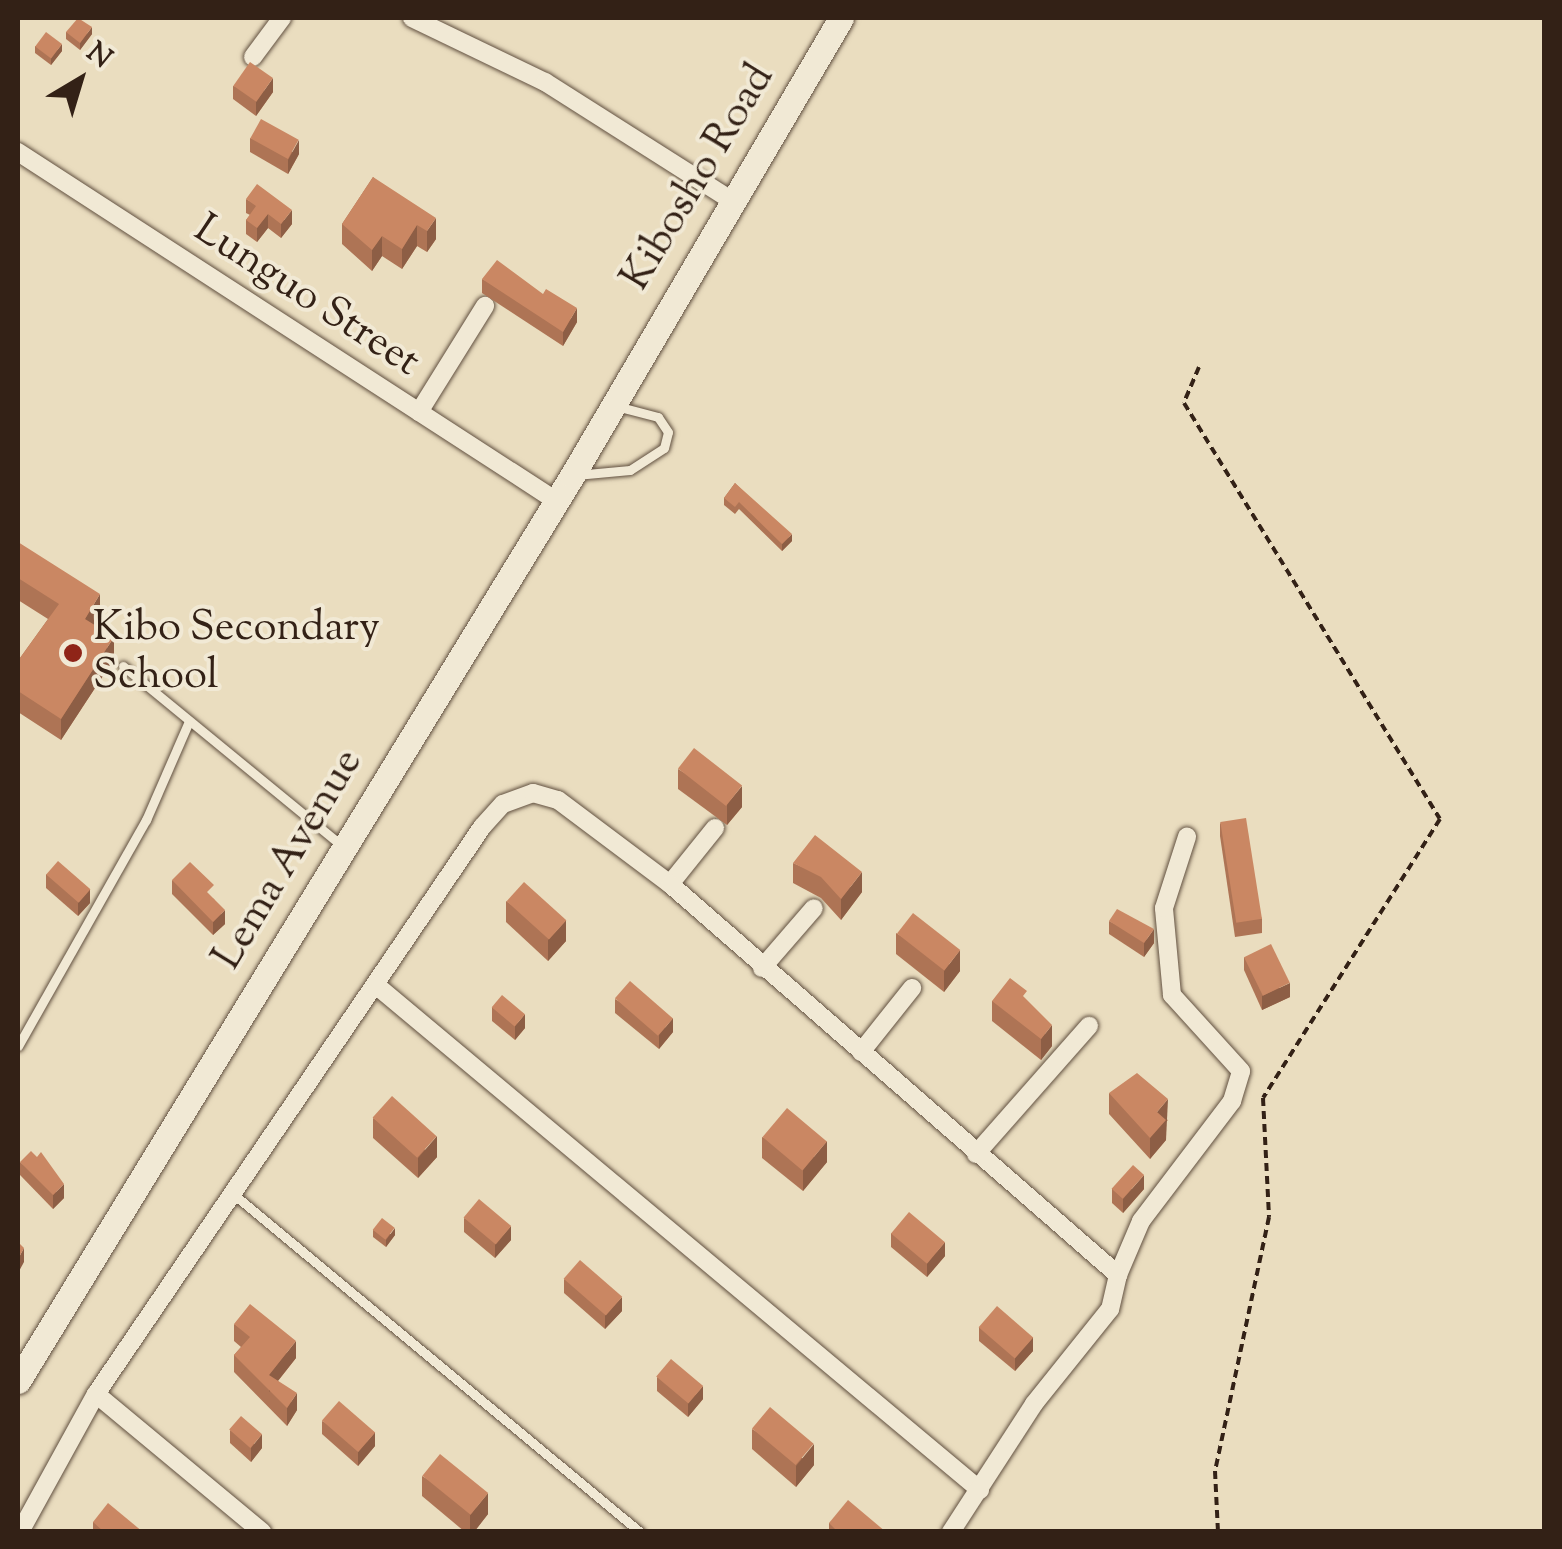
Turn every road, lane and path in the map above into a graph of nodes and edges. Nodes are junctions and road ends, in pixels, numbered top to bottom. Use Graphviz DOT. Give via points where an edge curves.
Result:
graph roads {
  1 [pos="282,18"];
  2 [pos="412,18"];
  3 [pos="841,18"];
  4 [pos="253,57"];
  5 [pos="18,152"];
  6 [pos="734,202"];
  7 [pos="484,306"];
  8 [pos="1199,366"];
  9 [pos="625,379"];
  10 [pos="614,406"];
  11 [pos="420,412"];
  12 [pos="572,476"];
  13 [pos="556,500"];
  14 [pos="123,666"];
  15 [pos="189,721"];
  16 [pos="715,828"];
  17 [pos="1187,837"];
  18 [pos="344,848"];
  19 [pos="670,884"];
  20 [pos="814,908"];
  21 [pos="762,968"];
  22 [pos="377,986"];
  23 [pos="912,988"];
  24 [pos="1089,1026"];
  25 [pos="18,1046"];
  26 [pos="861,1052"];
  27 [pos="976,1154"];
  28 [pos="232,1192"];
  29 [pos="1118,1275"];
  30 [pos="18,1381"];
  31 [pos="96,1394"];
  32 [pos="980,1490"];
  33 [pos="20,1532"];
  34 [pos="262,1532"];
  35 [pos="640,1532"];
  36 [pos="951,1532"];
  37 [pos="1218,1532"];
  1 -- 4 [label="street"];
  2 -- 6 [label="street" via="545,82"];
  3 -- 6 [label="main road, Kibosho Road"];
  5 -- 11 [label="street, Lunguo Street"];
  6 -- 9 [label="main road, Kibosho Road"];
  7 -- 11 [label="street"];
  8 -- 37 [label="path" via="1184,403 1440,819 1263,1098 1269,1217 1215,1471"];
  9 -- 10 [label="main road, Lema Avenue"];
  10 -- 12 [label="main road, Lema Avenue"];
  10 -- 12 [label="lane" via="658,417 668,432 664,448 630,470"];
  11 -- 13 [label="street, Lunguo Street"];
  12 -- 13 [label="main road, Lema Avenue"];
  13 -- 18 [label="main road, Lema Avenue"];
  14 -- 15 [label="lane"];
  15 -- 18 [label="lane"];
  15 -- 25 [label="lane" via="146,820"];
  16 -- 19 [label="street"];
  17 -- 29 [label="street" via="1164,908 1172,994 1241,1071 1232,1101 1141,1220"];
  18 -- 30 [label="main road, Lema Avenue"];
  19 -- 21 [label="street"];
  19 -- 22 [label="street" via="558,800 522,794 482,827"];
  20 -- 21 [label="street"];
  21 -- 26 [label="street"];
  22 -- 28 [label="street"];
  22 -- 32 [label="street"];
  23 -- 26 [label="street"];
  24 -- 27 [label="street"];
  26 -- 27 [label="street"];
  27 -- 29 [label="street"];
  28 -- 31 [label="street"];
  28 -- 35 [label="lane"];
  29 -- 32 [label="street" via="1110,1309 1034,1404"];
  31 -- 33 [label="street"];
  31 -- 34 [label="street"];
  32 -- 36 [label="street"];
}
